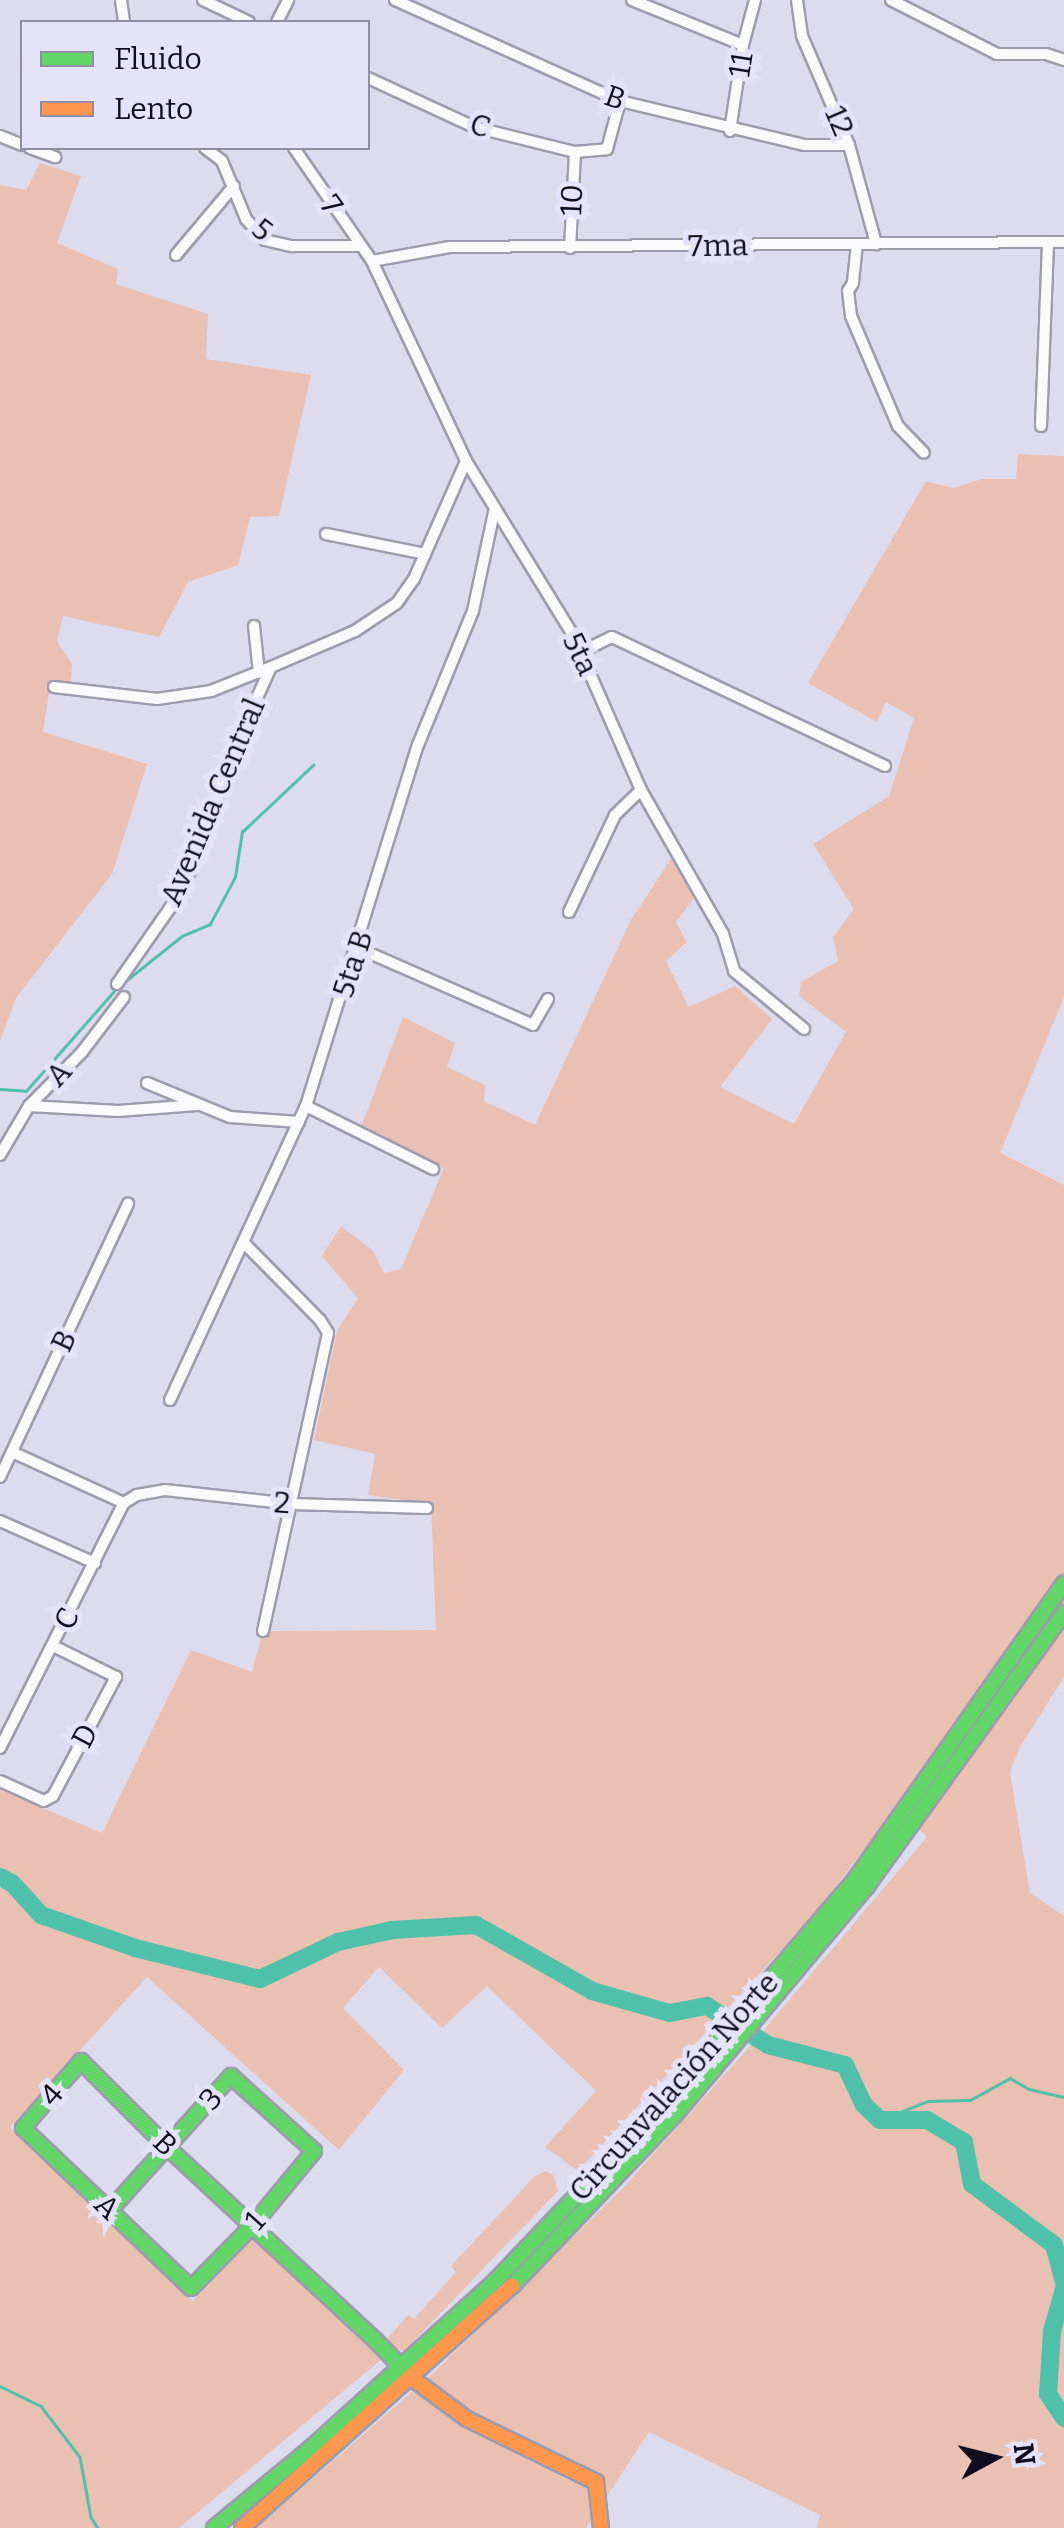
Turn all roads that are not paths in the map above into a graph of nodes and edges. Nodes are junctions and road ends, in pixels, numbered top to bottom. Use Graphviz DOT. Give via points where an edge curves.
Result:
graph roads {
  1 [pos="203,0"];
  2 [pos="395,0"];
  3 [pos="632,0"];
  4 [pos="755,0"];
  5 [pos="797,0"];
  6 [pos="890,0"];
  7 [pos="245,20"];
  8 [pos="743,45"];
  9 [pos="1064,60"];
  10 [pos="370,79"];
  11 [pos="620,102"];
  12 [pos="730,131"];
  13 [pos="849,145"];
  14 [pos="35,150"];
  15 [pos="207,150"];
  16 [pos="295,150"];
  17 [pos="575,152"];
  18 [pos="600,153"];
  19 [pos="55,158"];
  20 [pos="234,186"];
  21 [pos="1048,242"];
  22 [pos="1064,242"];
  23 [pos="856,244"];
  24 [pos="876,244"];
  25 [pos="361,246"];
  26 [pos="570,248"];
  27 [pos="176,255"];
  28 [pos="372,261"];
  29 [pos="1040,426"];
  30 [pos="924,453"];
  31 [pos="466,461"];
  32 [pos="494,512"];
  33 [pos="326,534"];
  34 [pos="425,554"];
  35 [pos="254,626"];
  36 [pos="580,652"];
  37 [pos="272,667"];
  38 [pos="260,673"];
  39 [pos="54,687"];
  40 [pos="885,766"];
  41 [pos="641,790"];
  42 [pos="569,912"];
  43 [pos="358,948"];
  44 [pos="117,984"];
  45 [pos="124,997"];
  46 [pos="548,999"];
  47 [pos="804,1029"];
  48 [pos="147,1084"];
  49 [pos="29,1106"];
  50 [pos="197,1106"];
  51 [pos="306,1106"];
  52 [pos="299,1122"];
  53 [pos="0,1155"];
  54 [pos="433,1169"];
  55 [pos="128,1204"];
  56 [pos="245,1244"];
  57 [pos="170,1400"];
  58 [pos="12,1452"];
  59 [pos="0,1478"];
  60 [pos="124,1503"];
  61 [pos="292,1504"];
  62 [pos="427,1508"];
  63 [pos="0,1521"];
  64 [pos="95,1563"];
  65 [pos="1064,1583"];
  66 [pos="1064,1613"];
  67 [pos="262,1632"];
  68 [pos="53,1646"];
  69 [pos="0,1748"];
  70 [pos="0,1781"];
  71 [pos="764,2000"];
  72 [pos="80,2062"];
  73 [pos="23,2128"];
  74 [pos="167,2147"];
  75 [pos="314,2151"];
  76 [pos="110,2210"];
  77 [pos="252,2226"];
  78 [pos="191,2288"];
  79 [pos="407,2373"];
  80 [pos="235,2511"];
  81 [pos="246,2527"];
  82 [pos="214,2528"];
  83 [pos="601,2528"];
  1 -- 7 [label="street"];
  2 -- 11 [label="street, B"];
  3 -- 8 [label="street"];
  4 -- 8 [label="street, 11"];
  5 -- 13 [label="street, 12" via="802,36"];
  6 -- 9 [label="street" via="997,54"];
  8 -- 12 [label="street, 11"];
  10 -- 17 [label="street, C" via="474,127"];
  11 -- 12 [label="street, B"];
  11 -- 18 [label="street, 10" via="607,149"];
  12 -- 13 [label="street, B" via="804,145"];
  13 -- 24 [label="street, 12"];
  14 -- 19 [label="street"];
  15 -- 20 [label="street, 5"];
  16 -- 25 [label="street, 7"];
  17 -- 18 [label="street, C"];
  17 -- 26 [label="street, 10"];
  20 -- 25 [label="street, 5" via="246,219 265,240"];
  20 -- 27 [label="street"];
  21 -- 22 [label="street, 7ma"];
  21 -- 24 [label="street, 7ma"];
  21 -- 29 [label="street"];
  23 -- 24 [label="street, 7ma"];
  23 -- 26 [label="street, 7ma"];
  23 -- 30 [label="street" via="851,316 898,426"];
  25 -- 28 [label="street, 7"];
  26 -- 28 [label="street, 7ma" via="450,247"];
  28 -- 31 [label="street, 5ta"];
  31 -- 32 [label="street, 5ta"];
  31 -- 34 [label="street, Avenida Central"];
  32 -- 36 [label="street, 5ta"];
  32 -- 43 [label="street, 5ta B" via="473,611 418,745"];
  33 -- 34 [label="street"];
  34 -- 37 [label="street, Avenida Central" via="397,603 376,619"];
  35 -- 38 [label="street"];
  36 -- 40 [label="street" via="612,637"];
  36 -- 41 [label="street, 5ta"];
  37 -- 38 [label="street"];
  37 -- 44 [label="street, Avenida Central" via="191,870"];
  38 -- 39 [label="street" via="211,691 157,698"];
  41 -- 42 [label="street" via="614,814"];
  41 -- 47 [label="street, 5ta" via="724,934 734,971"];
  43 -- 46 [label="street" via="533,1025"];
  43 -- 51 [label="street, 5ta B"];
  45 -- 49 [label="street, A"];
  48 -- 50 [label="street"];
  49 -- 50 [label="street"];
  49 -- 53 [label="street, A"];
  50 -- 52 [label="street" via="230,1117"];
  51 -- 52 [label="street, 5ta B"];
  51 -- 54 [label="street"];
  52 -- 56 [label="street, 5ta B"];
  55 -- 58 [label="street, B"];
  56 -- 57 [label="street, 5ta B"];
  56 -- 61 [label="street" via="328,1334"];
  58 -- 59 [label="street, B"];
  58 -- 60 [label="street"];
  60 -- 61 [label="street, 2" via="165,1490"];
  60 -- 64 [label="street, C"];
  61 -- 62 [label="street, 2"];
  61 -- 67 [label="street"];
  63 -- 64 [label="street"];
  64 -- 68 [label="street, C"];
  65 -- 71 [label="main road, Circunvalación Norte"];
  66 -- 71 [label="main road, Circunvalación Norte" via="867,1886"];
  68 -- 69 [label="street, C"];
  68 -- 70 [label="street, D" via="116,1677 53,1796 44,1801"];
  71 -- 79 [label="main road, Circunvalación Norte" via="506,2293"];
  72 -- 73 [label="main road, 4"];
  72 -- 74 [label="main road, B"];
  73 -- 76 [label="main road, A"];
  74 -- 75 [label="main road, 3" via="231,2076"];
  74 -- 76 [label="main road, 3"];
  74 -- 77 [label="main road, B"];
  75 -- 77 [label="main road, 1"];
  76 -- 78 [label="main road, A"];
  77 -- 78 [label="main road, 1"];
  77 -- 79 [label="main road, B"];
  79 -- 80 [label="main road, Circunvalación Norte"];
  79 -- 81 [label="main road, Circunvalación Norte"];
  79 -- 83 [label="main road, B" via="467,2420 596,2482"];
  80 -- 81 [label="street"];
  80 -- 82 [label="main road, Circunvalación Norte"];
}
